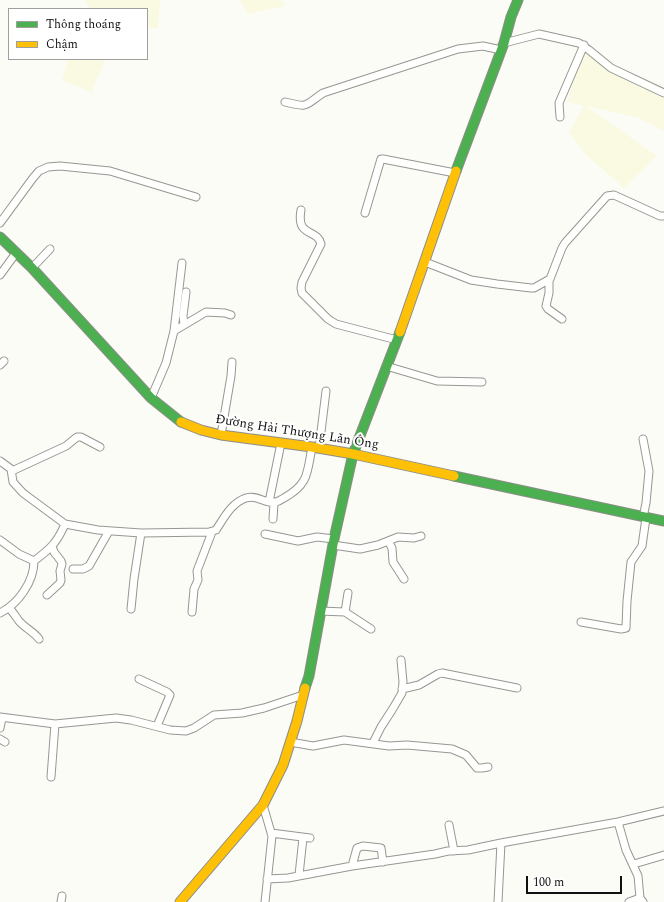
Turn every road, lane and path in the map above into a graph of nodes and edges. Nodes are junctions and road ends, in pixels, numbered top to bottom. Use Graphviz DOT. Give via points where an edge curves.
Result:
graph roads {
  1 [pos="518,0"];
  2 [pos="584,45"];
  3 [pos="502,46"];
  4 [pos="664,93"];
  5 [pos="285,102"];
  6 [pos="560,117"];
  7 [pos="455,173"];
  8 [pos="196,197"];
  9 [pos="301,210"];
  10 [pos="365,213"];
  11 [pos="664,216"];
  12 [pos="0,223"];
  13 [pos="0,237"];
  14 [pos="50,249"];
  15 [pos="16,253"];
  16 [pos="424,262"];
  17 [pos="182,263"];
  18 [pos="32,268"];
  19 [pos="0,275"];
  20 [pos="549,281"];
  21 [pos="186,292"];
  22 [pos="231,315"];
  23 [pos="562,319"];
  24 [pos="184,324"];
  25 [pos="174,331"];
  26 [pos="397,340"];
  27 [pos="232,362"];
  28 [pos="386,366"];
  29 [pos="482,382"];
  30 [pos="326,392"];
  31 [pos="152,398"];
  32 [pos="221,435"];
  33 [pos="643,439"];
  34 [pos="281,443"];
  35 [pos="100,447"];
  36 [pos="315,448"];
  37 [pos="353,454"];
  38 [pos="0,461"];
  39 [pos="12,472"];
  40 [pos="271,503"];
  41 [pos="645,518"];
  42 [pos="273,519"];
  43 [pos="664,521"];
  44 [pos="65,524"];
  45 [pos="109,530"];
  46 [pos="212,532"];
  47 [pos="141,533"];
  48 [pos="265,534"];
  49 [pos="421,536"];
  50 [pos="0,540"];
  51 [pos="388,541"];
  52 [pos="334,542"];
  53 [pos="52,546"];
  54 [pos="34,561"];
  55 [pos="73,569"];
  56 [pos="404,579"];
  57 [pos="348,593"];
  58 [pos="47,595"];
  59 [pos="9,608"];
  60 [pos="131,609"];
  61 [pos="320,611"];
  62 [pos="192,612"];
  63 [pos="345,612"];
  64 [pos="0,613"];
  65 [pos="581,622"];
  66 [pos="371,629"];
  67 [pos="39,639"];
  68 [pos="401,660"];
  69 [pos="139,679"];
  70 [pos="517,688"];
  71 [pos="402,689"];
  72 [pos="303,695"];
  73 [pos="1,717"];
  74 [pos="55,724"];
  75 [pos="157,726"];
  76 [pos="0,728"];
  77 [pos="290,742"];
  78 [pos="373,743"];
  79 [pos="488,766"];
  80 [pos="51,777"];
  81 [pos="263,806"];
  82 [pos="664,811"];
  83 [pos="618,822"];
  84 [pos="449,825"];
  85 [pos="271,834"];
  86 [pos="501,843"];
  87 [pos="454,851"];
  88 [pos="664,855"];
  89 [pos="383,862"];
  90 [pos="634,864"];
  91 [pos="352,866"];
  92 [pos="300,875"];
  93 [pos="267,879"];
  94 [pos="641,900"];
  95 [pos="180,902"];
  96 [pos="265,902"];
  97 [pos="498,902"];
  98 [pos="629,902"];
  1 -- 3 [label="street"];
  2 -- 3 [label="street" via="539,34"];
  2 -- 4 [label="street" via="611,68"];
  2 -- 6 [label="street" via="559,103"];
  3 -- 5 [label="street" via="458,49 329,90 303,106"];
  3 -- 7 [label="street"];
  7 -- 10 [label="street" via="383,159"];
  7 -- 16 [label="street"];
  8 -- 12 [label="street" via="110,171 48,167 39,171 33,178"];
  9 -- 26 [label="street" via="302,226 318,238 321,244 302,282 302,293 336,324"];
  11 -- 20 [label="street" via="614,194 607,196 565,243"];
  13 -- 15 [label="street, Đường Hải Thượng Lãn Ông"];
  14 -- 18 [label="street"];
  15 -- 18 [label="street, Đường Hải Thượng Lãn Ông"];
  15 -- 19 [label="street"];
  16 -- 20 [label="street" via="471,280 497,284 531,288"];
  16 -- 26 [label="street"];
  17 -- 25 [label="street"];
  18 -- 31 [label="street, Đường Hải Thượng Lãn Ông"];
  20 -- 23 [label="street" via="546,306"];
  21 -- 24 [label="street" via="182,316"];
  22 -- 24 [label="street" via="206,312"];
  24 -- 25 [label="street"];
  25 -- 31 [label="street" via="166,363"];
  26 -- 28 [label="street"];
  27 -- 32 [label="street"];
  28 -- 29 [label="street" via="437,381"];
  28 -- 37 [label="street"];
  30 -- 36 [label="street"];
  31 -- 32 [label="street, Đường Hải Thượng Lãn Ông" via="178,421"];
  32 -- 34 [label="street, Đường Hải Thượng Lãn Ông"];
  33 -- 41 [label="street" via="649,471"];
  34 -- 36 [label="street, Đường Hải Thượng Lãn Ông"];
  34 -- 40 [label="street"];
  35 -- 39 [label="street" via="77,437 66,446"];
  36 -- 37 [label="street, Đường Hải Thượng Lãn Ông"];
  36 -- 40 [label="street" via="301,486 290,495"];
  37 -- 41 [label="street, Đường Hải Thượng Lãn Ông"];
  37 -- 52 [label="street"];
  38 -- 39 [label="street" via="9,466"];
  39 -- 44 [label="street" via="13,482 23,493"];
  40 -- 42 [label="street"];
  40 -- 46 [label="street" via="251,497 243,499 231,507"];
  41 -- 43 [label="street, Đường Hải Thượng Lãn Ông"];
  41 -- 65 [label="street" via="642,546 631,562 626,628"];
  44 -- 45 [label="street"];
  44 -- 53 [label="street"];
  45 -- 47 [label="street"];
  45 -- 55 [label="street" via="89,566"];
  46 -- 47 [label="street"];
  46 -- 62 [label="street" via="197,571 198,580 194,589"];
  47 -- 60 [label="street"];
  48 -- 52 [label="street" via="298,541 317,537"];
  49 -- 51 [label="street" via="398,537"];
  50 -- 54 [label="street"];
  51 -- 52 [label="street" via="360,548"];
  51 -- 56 [label="street" via="394,562"];
  52 -- 61 [label="street"];
  53 -- 54 [label="street"];
  53 -- 58 [label="street" via="62,564 61,580"];
  54 -- 59 [label="street" via="30,580"];
  57 -- 63 [label="street"];
  59 -- 64 [label="street"];
  59 -- 67 [label="street"];
  61 -- 63 [label="street"];
  61 -- 72 [label="street" via="309,676"];
  63 -- 66 [label="street"];
  68 -- 71 [label="street"];
  69 -- 75 [label="street" via="170,695"];
  70 -- 71 [label="street" via="442,673 419,686"];
  71 -- 78 [label="street" via="401,696"];
  72 -- 75 [label="street" via="242,713 214,715 189,730 170,730"];
  72 -- 77 [label="street"];
  73 -- 74 [label="street"];
  73 -- 76 [label="street"];
  74 -- 75 [label="street" via="116,718"];
  74 -- 80 [label="street"];
  77 -- 78 [label="street" via="313,746 344,740"];
  77 -- 81 [label="street"];
  78 -- 79 [label="street" via="452,749 466,755 477,768"];
  81 -- 85 [label="street"];
  81 -- 95 [label="street"];
  82 -- 83 [label="street"];
  83 -- 86 [label="street"];
  83 -- 90 [label="street" via="626,850"];
  84 -- 87 [label="street"];
  85 -- 92 [label="street" via="306,838"];
  85 -- 93 [label="street"];
  86 -- 87 [label="street"];
  86 -- 97 [label="street"];
  87 -- 89 [label="street"];
  88 -- 90 [label="street"];
  89 -- 91 [label="street"];
  89 -- 91 [label="street" via="380,848 363,846 357,848"];
  90 -- 94 [label="street" via="639,879"];
  91 -- 92 [label="street"];
  92 -- 93 [label="street"];
  93 -- 96 [label="street"];
  94 -- 98 [label="street"];
}
